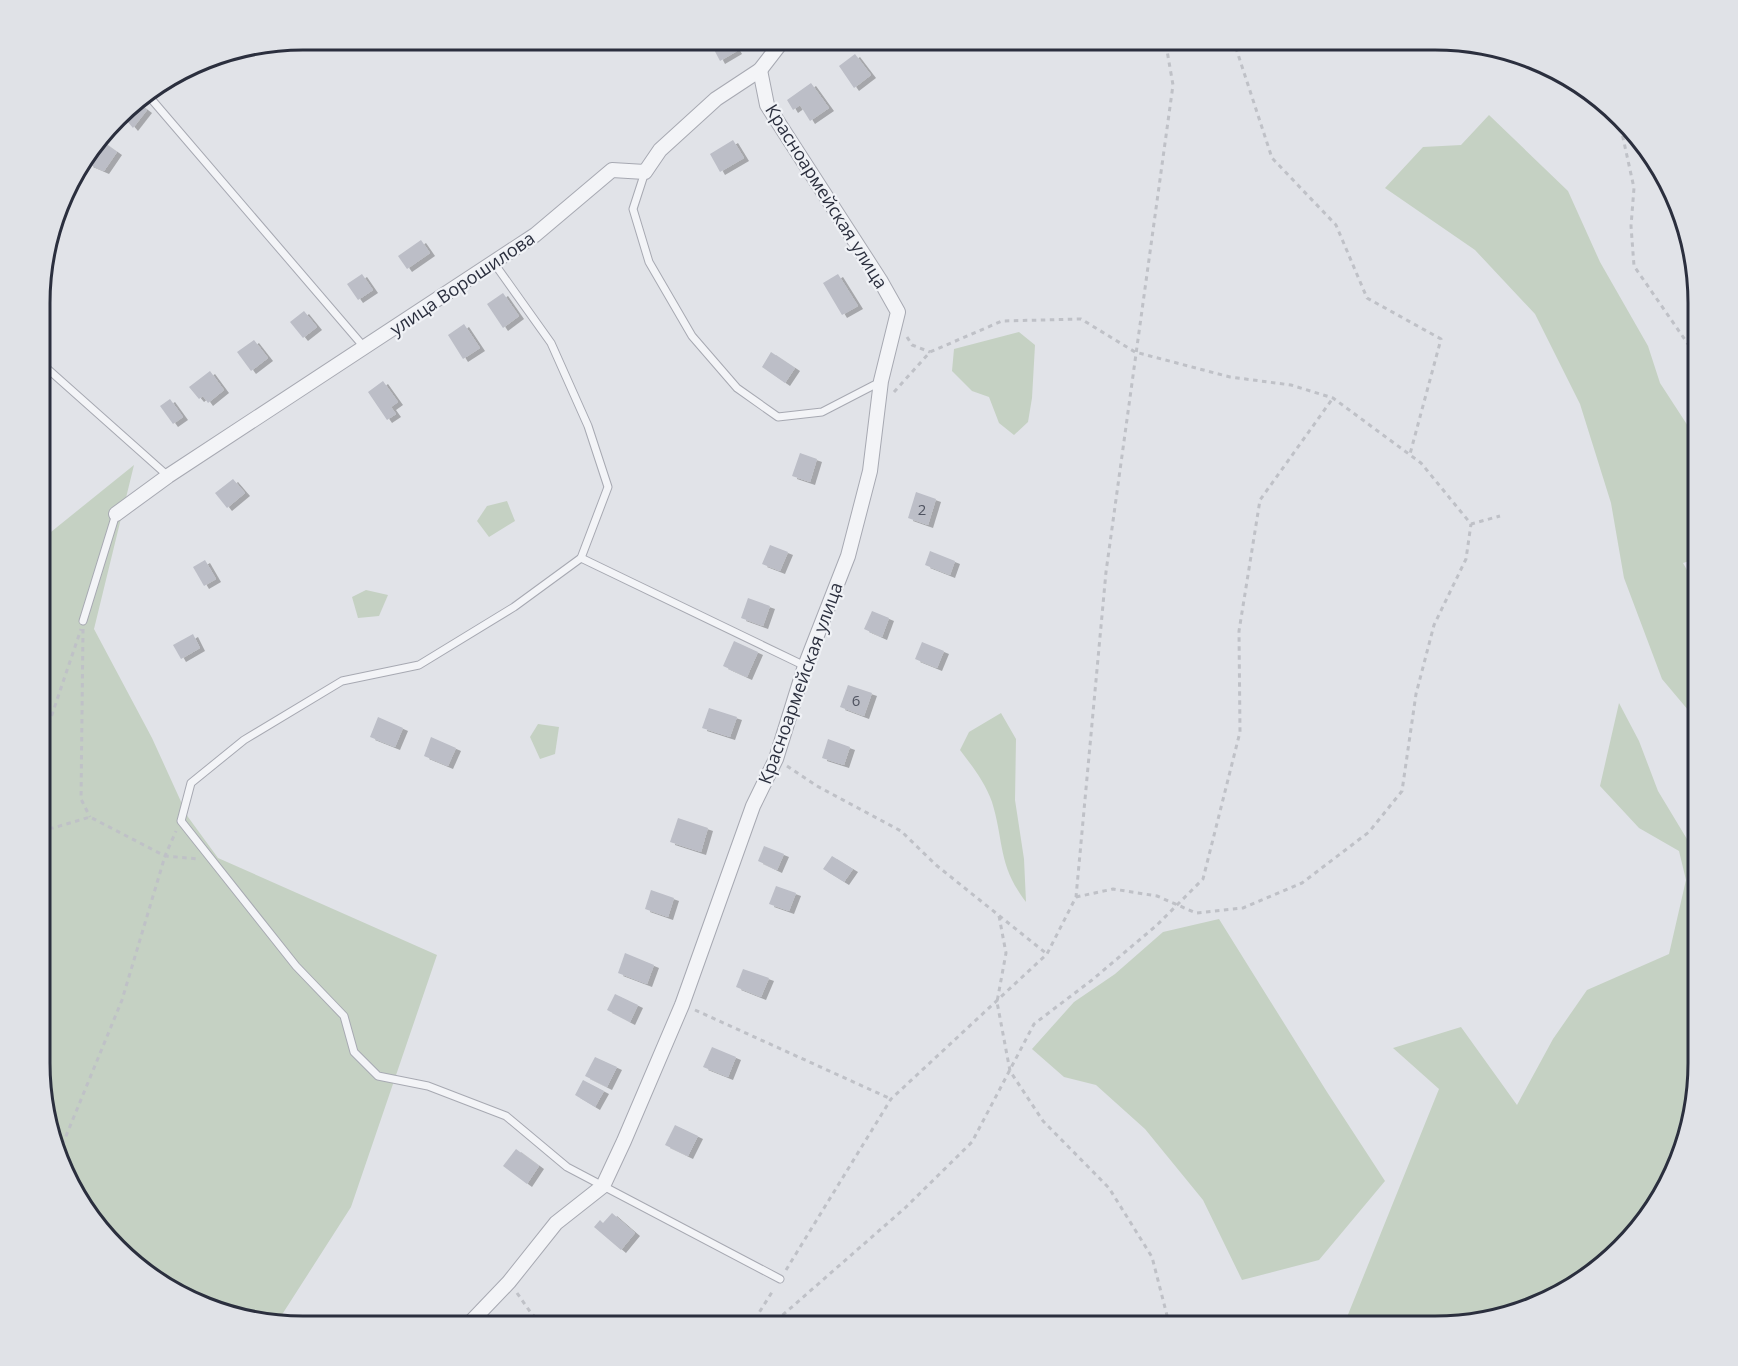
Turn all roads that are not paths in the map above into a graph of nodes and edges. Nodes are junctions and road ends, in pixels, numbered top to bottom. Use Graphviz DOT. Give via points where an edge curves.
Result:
graph roads {
  1 [pos="775,50"];
  2 [pos="760,70"];
  3 [pos="152,100"];
  4 [pos="645,172"];
  5 [pos="494,263"];
  6 [pos="364,348"];
  7 [pos="50,371"];
  8 [pos="881,381"];
  9 [pos="168,476"];
  10 [pos="116,514"];
  11 [pos="581,558"];
  12 [pos="83,621"];
  13 [pos="805,666"];
  14 [pos="603,1186"];
  15 [pos="780,1279"];
  16 [pos="477,1316"];
  1 -- 2 [label="street"];
  2 -- 4 [label="street" via="716,99 660,150"];
  2 -- 8 [label="street, Красноармейская улица" via="767,105 898,312"];
  3 -- 6 [label="lane"];
  4 -- 5 [label="street, улица Ворошилова" via="612,170 535,235"];
  4 -- 8 [label="lane" via="633,209 649,262 692,336 738,388 778,417 822,412"];
  5 -- 6 [label="street, улица Ворошилова"];
  5 -- 11 [label="lane" via="551,343 588,426 608,487"];
  6 -- 9 [label="street, улица Ворошилова"];
  7 -- 9 [label="lane"];
  8 -- 13 [label="street, Красноармейская улица" via="870,471 848,556"];
  9 -- 10 [label="street, улица Ворошилова"];
  10 -- 12 [label="lane"];
  11 -- 13 [label="lane"];
  11 -- 14 [label="lane" via="514,606 419,665 342,681 244,740 191,783 181,821 296,966 344,1016 354,1052 378,1076 428,1086 506,1116 567,1167"];
  13 -- 14 [label="street, Красноармейская улица" via="776,759 753,806 682,1005"];
  14 -- 15 [label="lane"];
  14 -- 16 [label="street, Красноармейская улица" via="556,1223 510,1282"];
}
